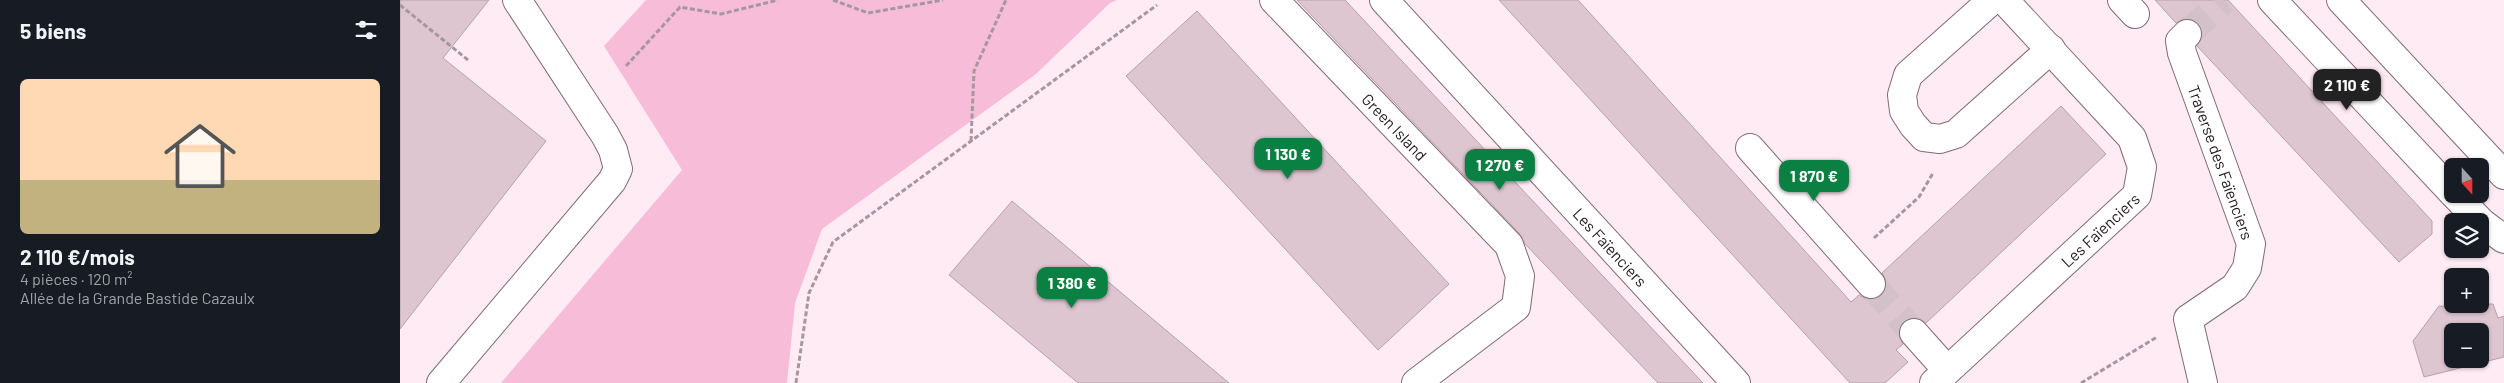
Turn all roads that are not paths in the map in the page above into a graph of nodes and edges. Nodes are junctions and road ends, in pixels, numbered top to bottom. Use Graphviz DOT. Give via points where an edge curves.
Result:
graph roads {
  1 [pos="517,0"];
  2 [pos="1274,0"];
  3 [pos="1384,0"];
  4 [pos="1992,0"];
  5 [pos="2004,0"];
  6 [pos="2272,0"];
  7 [pos="2341,0"];
  8 [pos="2187,34"];
  9 [pos="2051,49"];
  10 [pos="1750,148"];
  11 [pos="2504,175"];
  12 [pos="2444,183"];
  13 [pos="2463,203"];
  14 [pos="2504,239"];
  15 [pos="1871,284"];
  16 [pos="1914,333"];
  17 [pos="1940,376"];
  18 [pos="440,383"];
  19 [pos="1416,383"];
  20 [pos="1736,383"];
  21 [pos="2202,383"];
  1 -- 18 [label="street" via="605,135 618,169 612,181"];
  2 -- 19 [label="street, Green Island" via="1509,245 1520,276 1516,307"];
  3 -- 20 [label="street, Les Faïenciers"];
  4 -- 9 [label="street" via="1908,76 1902,95 1904,111 1924,137 1940,139 1956,134"];
  5 -- 9 [label="street, Les Faïenciers"];
  6 -- 12 [label="street"];
  7 -- 11 [label="street"];
  8 -- 21 [label="street, Traverse des Faïenciers" via="2180,42 2182,53 2251,244 2247,268 2234,287 2188,319"];
  9 -- 17 [label="street, Les Faïenciers" via="2132,138 2142,168 2137,195"];
  10 -- 15 [label="street"];
  13 -- 14 [label="street"];
  16 -- 17 [label="street, Les Faïenciers"];
}
